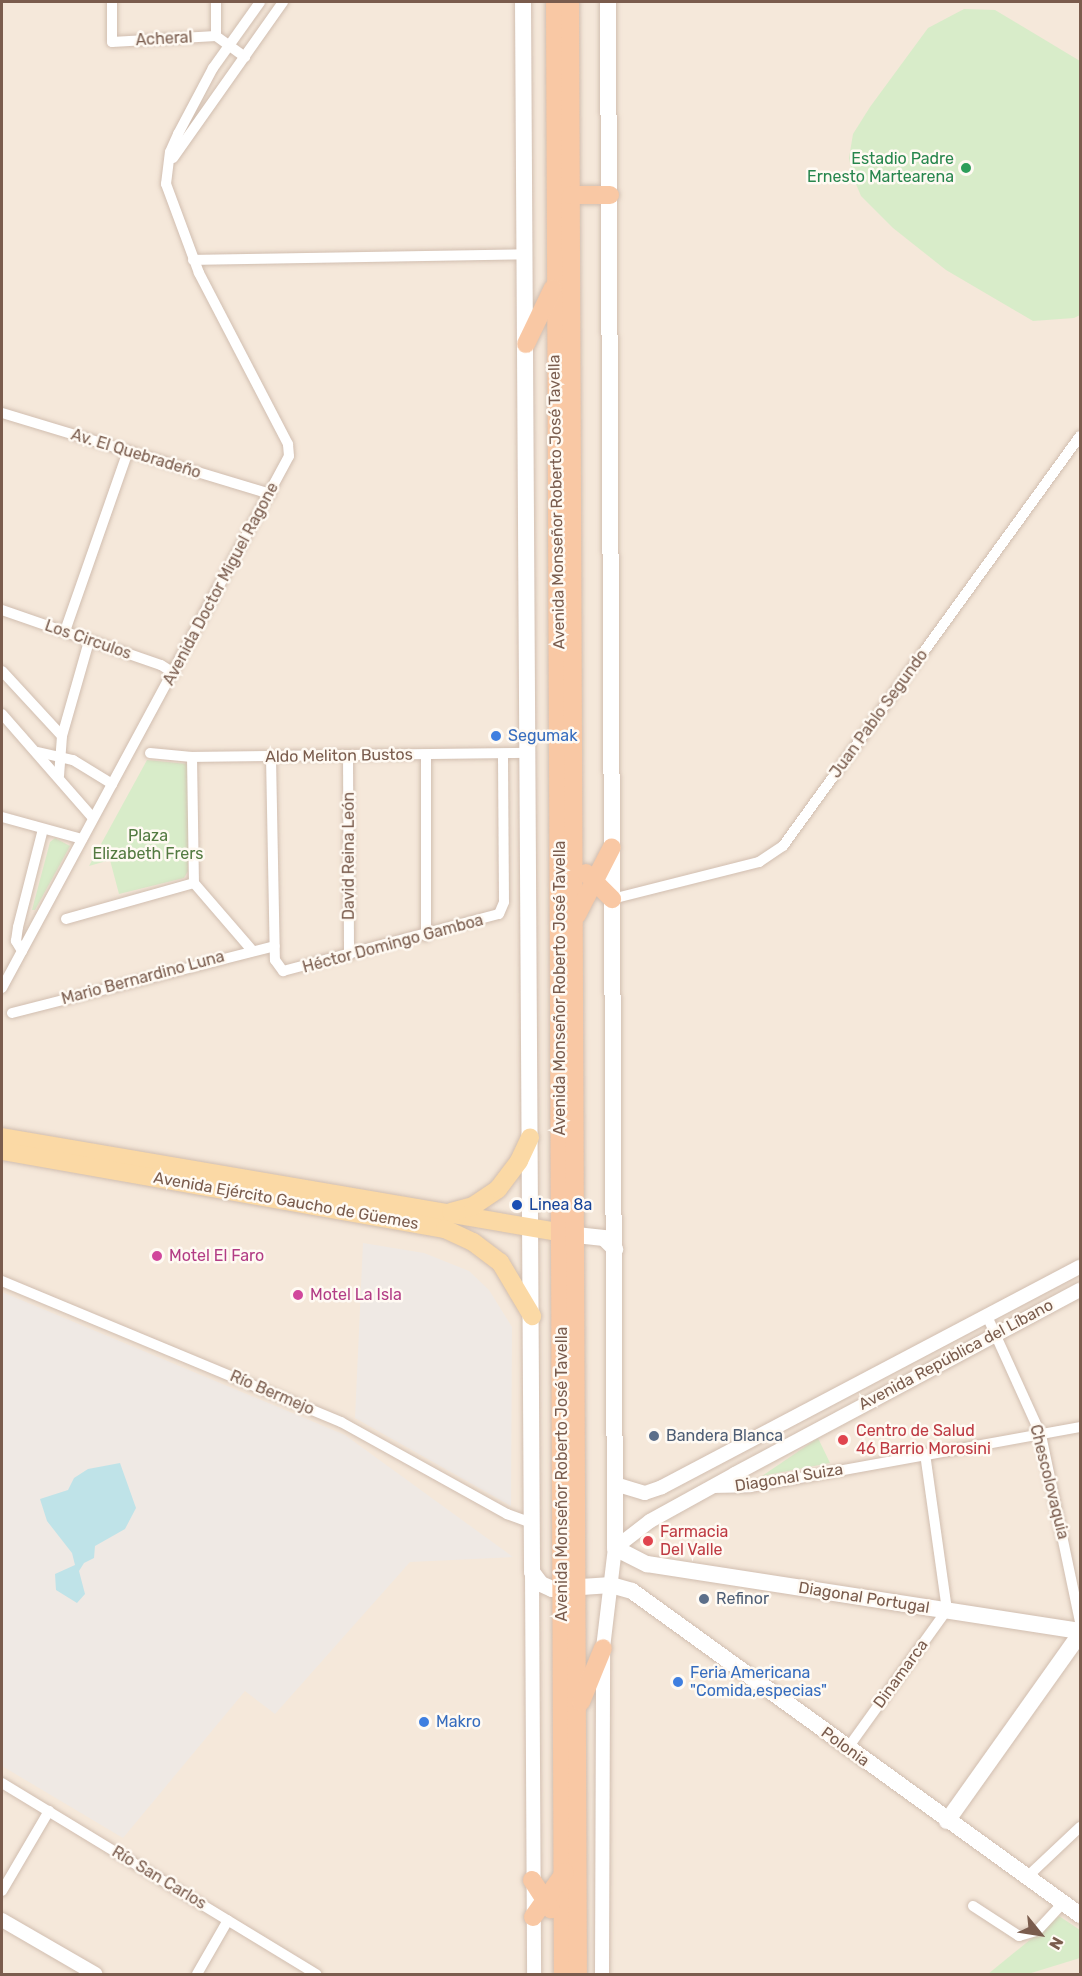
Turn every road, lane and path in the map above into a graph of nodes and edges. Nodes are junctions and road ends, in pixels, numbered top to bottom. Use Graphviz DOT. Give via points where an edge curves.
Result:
graph roads {
  1 [pos="112,2"];
  2 [pos="216,2"];
  3 [pos="260,2"];
  4 [pos="284,2"];
  5 [pos="523,2"];
  6 [pos="555,2"];
  7 [pos="570,2"];
  8 [pos="608,2"];
  9 [pos="216,36"];
  10 [pos="228,46"];
  11 [pos="244,57"];
  12 [pos="168,169"];
  13 [pos="571,195"];
  14 [pos="610,195"];
  15 [pos="524,254"];
  16 [pos="193,260"];
  17 [pos="555,284"];
  18 [pos="526,344"];
  19 [pos="2,413"];
  20 [pos="1080,436"];
  21 [pos="128,451"];
  22 [pos="270,494"];
  23 [pos="2,610"];
  24 [pos="65,631"];
  25 [pos="89,640"];
  26 [pos="2,671"];
  27 [pos="174,673"];
  28 [pos="2,714"];
  29 [pos="62,736"];
  30 [pos="38,752"];
  31 [pos="150,753"];
  32 [pos="528,753"];
  33 [pos="503,754"];
  34 [pos="426,755"];
  35 [pos="348,756"];
  36 [pos="60,757"];
  37 [pos="271,757"];
  38 [pos="192,758"];
  39 [pos="59,776"];
  40 [pos="112,783"];
  41 [pos="2,817"];
  42 [pos="93,818"];
  43 [pos="43,829"];
  44 [pos="82,839"];
  45 [pos="612,847"];
  46 [pos="575,863"];
  47 [pos="594,881"];
  48 [pos="194,884"];
  49 [pos="612,899"];
  50 [pos="66,919"];
  51 [pos="575,919"];
  52 [pos="426,936"];
  53 [pos="275,946"];
  54 [pos="251,949"];
  55 [pos="22,951"];
  56 [pos="349,955"];
  57 [pos="3,982"];
  58 [pos="12,1013"];
  59 [pos="2,1137"];
  60 [pos="530,1137"];
  61 [pos="2,1151"];
  62 [pos="446,1213"];
  63 [pos="531,1229"];
  64 [pos="569,1235"];
  65 [pos="615,1249"];
  66 [pos="1080,1267"];
  67 [pos="2,1281"];
  68 [pos="1080,1290"];
  69 [pos="532,1316"];
  70 [pos="987,1316"];
  71 [pos="995,1333"];
  72 [pos="1080,1427"];
  73 [pos="1041,1435"];
  74 [pos="925,1455"];
  75 [pos="615,1484"];
  76 [pos="711,1488"];
  77 [pos="532,1523"];
  78 [pos="615,1548"];
  79 [pos="532,1572"];
  80 [pos="610,1585"];
  81 [pos="569,1590"];
  82 [pos="947,1610"];
  83 [pos="1080,1621"];
  84 [pos="1080,1633"];
  85 [pos="603,1648"];
  86 [pos="577,1712"];
  87 [pos="847,1749"];
  88 [pos="2,1783"];
  89 [pos="49,1812"];
  90 [pos="947,1821"];
  91 [pos="1080,1827"];
  92 [pos="565,1872"];
  93 [pos="1027,1877"];
  94 [pos="532,1880"];
  95 [pos="2,1891"];
  96 [pos="545,1901"];
  97 [pos="1064,1903"];
  98 [pos="973,1906"];
  99 [pos="1079,1915"];
  100 [pos="533,1917"];
  101 [pos="2,1920"];
  102 [pos="228,1920"];
  103 [pos="563,1927"];
  104 [pos="95,1974"];
  105 [pos="197,1974"];
  106 [pos="316,1974"];
  107 [pos="534,1974"];
  108 [pos="563,1974"];
  109 [pos="578,1974"];
  110 [pos="602,1974"];
  1 -- 9 [label="street, Acheral" via="112,42"];
  2 -- 9 [label="street"];
  3 -- 10 [label="street, Avenida Doctor Miguel Ragone"];
  4 -- 11 [label="street"];
  5 -- 15 [label="main road"];
  6 -- 17 [label="highway, Avenida Monseñor Roberto José Tavella"];
  7 -- 13 [label="highway, Avenida Monseñor Roberto José Tavella"];
  8 -- 14 [label="main road"];
  9 -- 10 [label="street"];
  10 -- 11 [label="street"];
  10 -- 12 [label="street, Avenida Doctor Miguel Ragone" via="177,134"];
  11 -- 12 [label="street"];
  12 -- 16 [label="street, Avenida Doctor Miguel Ragone" via="168,198"];
  13 -- 14 [label="highway"];
  13 -- 46 [label="highway, Avenida Monseñor Roberto José Tavella"];
  14 -- 45 [label="main road"];
  15 -- 16 [label="street"];
  15 -- 18 [label="main road"];
  16 -- 22 [label="street, Avenida Doctor Miguel Ragone" via="288,444 286,464"];
  17 -- 18 [label="highway"];
  17 -- 64 [label="highway, Avenida Monseñor Roberto José Tavella"];
  18 -- 32 [label="main road"];
  19 -- 21 [label="street, Av. El Quebradeño"];
  20 -- 49 [label="street, Juan Pablo Segundo" via="783,846 759,862"];
  21 -- 22 [label="street, Av. El Quebradeño"];
  21 -- 24 [label="street"];
  22 -- 27 [label="street, Avenida Doctor Miguel Ragone"];
  23 -- 24 [label="street, Los Circulos"];
  24 -- 25 [label="street, Los Circulos"];
  25 -- 27 [label="street, Los Circulos"];
  25 -- 29 [label="street"];
  26 -- 29 [label="street"];
  27 -- 40 [label="street, Avenida Doctor Miguel Ragone"];
  28 -- 30 [label="street"];
  29 -- 36 [label="street"];
  30 -- 36 [label="street"];
  30 -- 39 [label="street"];
  31 -- 38 [label="street, Aldo Meliton Bustos"];
  32 -- 33 [label="street, Aldo Meliton Bustos"];
  32 -- 60 [label="main road"];
  33 -- 34 [label="street, Aldo Meliton Bustos"];
  33 -- 52 [label="street, Héctor Domingo Gamboa" via="503,909 494,916"];
  34 -- 35 [label="street, Aldo Meliton Bustos"];
  34 -- 52 [label="street"];
  35 -- 37 [label="street, Aldo Meliton Bustos"];
  35 -- 56 [label="street, David Reina León"];
  36 -- 39 [label="street"];
  36 -- 40 [label="street"];
  37 -- 38 [label="street, Aldo Meliton Bustos"];
  37 -- 53 [label="street"];
  38 -- 48 [label="street"];
  39 -- 42 [label="street"];
  40 -- 42 [label="street, Avenida Doctor Miguel Ragone"];
  41 -- 43 [label="street"];
  42 -- 44 [label="street, Avenida Doctor Miguel Ragone"];
  43 -- 44 [label="street"];
  43 -- 55 [label="street" via="18,927 16,941"];
  44 -- 55 [label="street, Avenida Doctor Miguel Ragone"];
  45 -- 47 [label="highway"];
  45 -- 49 [label="main road"];
  46 -- 47 [label="highway"];
  46 -- 51 [label="highway, Avenida Monseñor Roberto José Tavella"];
  47 -- 49 [label="highway"];
  47 -- 51 [label="highway"];
  48 -- 50 [label="street"];
  48 -- 54 [label="street"];
  49 -- 65 [label="main road"];
  51 -- 64 [label="highway, Avenida Monseñor Roberto José Tavella"];
  52 -- 56 [label="street, Héctor Domingo Gamboa"];
  53 -- 54 [label="street, Mario Bernardino Luna"];
  53 -- 56 [label="street, Héctor Domingo Gamboa" via="279,970 296,970"];
  54 -- 58 [label="street, Mario Bernardino Luna"];
  55 -- 57 [label="street, Avenida Doctor Miguel Ragone"];
  59 -- 62 [label="main road, Avenida Ejército Gaucho de Güemes"];
  60 -- 62 [label="main road" via="519,1161 498,1189 473,1206"];
  60 -- 63 [label="main road"];
  61 -- 69 [label="main road, Avenida Ejército Gaucho de Güemes" via="446,1229 500,1262"];
  62 -- 63 [label="main road, Avenida Ejército Gaucho de Güemes"];
  63 -- 64 [label="main road, Avenida Ejército Gaucho de Güemes"];
  63 -- 69 [label="main road"];
  64 -- 65 [label="main road" via="604,1238"];
  64 -- 81 [label="highway, Avenida Monseñor Roberto José Tavella"];
  65 -- 75 [label="main road"];
  66 -- 70 [label="street, Avenida República del Líbano"];
  67 -- 77 [label="street, Río Bermejo" via="341,1422 507,1514"];
  68 -- 71 [label="street, Avenida República del Líbano"];
  69 -- 77 [label="main road"];
  70 -- 71 [label="street, Chescolovaquia"];
  70 -- 75 [label="street, Avenida República del Líbano" via="662,1487 645,1493 631,1492"];
  71 -- 73 [label="street, Chescolovaquia"];
  71 -- 76 [label="street, Avenida República del Líbano"];
  72 -- 73 [label="street, Diagonal Suiza"];
  73 -- 74 [label="street, Diagonal Suiza"];
  73 -- 83 [label="street, Chescolovaquia"];
  74 -- 76 [label="street, Diagonal Suiza" via="750,1487"];
  74 -- 82 [label="street"];
  75 -- 78 [label="main road"];
  76 -- 78 [label="street, Avenida República del Líbano" via="650,1521"];
  77 -- 79 [label="main road"];
  78 -- 80 [label="street"];
  78 -- 82 [label="main road, Diagonal Portugal" via="647,1564"];
  79 -- 81 [label="main road" via="541,1584"];
  79 -- 94 [label="street"];
  80 -- 81 [label="main road"];
  80 -- 85 [label="street"];
  80 -- 87 [label="main road, Polonia" via="640,1597"];
  81 -- 86 [label="highway, Avenida Monseñor Roberto José Tavella"];
  81 -- 92 [label="highway, Avenida Monseñor Roberto José Tavella"];
  82 -- 84 [label="main road, Diagonal Portugal"];
  82 -- 87 [label="street, Dinamarca"];
  84 -- 90 [label="main road"];
  85 -- 86 [label="highway"];
  85 -- 110 [label="street"];
  86 -- 109 [label="highway, Avenida Monseñor Roberto José Tavella"];
  87 -- 90 [label="main road, Polonia"];
  88 -- 89 [label="street, Río San Carlos"];
  89 -- 95 [label="street"];
  89 -- 102 [label="street, Río San Carlos"];
  90 -- 93 [label="main road, Polonia"];
  91 -- 93 [label="street"];
  92 -- 96 [label="highway"];
  92 -- 103 [label="highway, Avenida Monseñor Roberto José Tavella"];
  93 -- 97 [label="main road, Polonia"];
  94 -- 96 [label="highway"];
  94 -- 100 [label="street"];
  96 -- 100 [label="highway"];
  96 -- 103 [label="highway"];
  97 -- 98 [label="street" via="1037,1931 1018,1936"];
  97 -- 99 [label="main road, Polonia"];
  100 -- 107 [label="street"];
  101 -- 104 [label="street"];
  102 -- 105 [label="street"];
  102 -- 106 [label="street, Río San Carlos"];
  103 -- 108 [label="highway, Avenida Monseñor Roberto José Tavella"];
}
